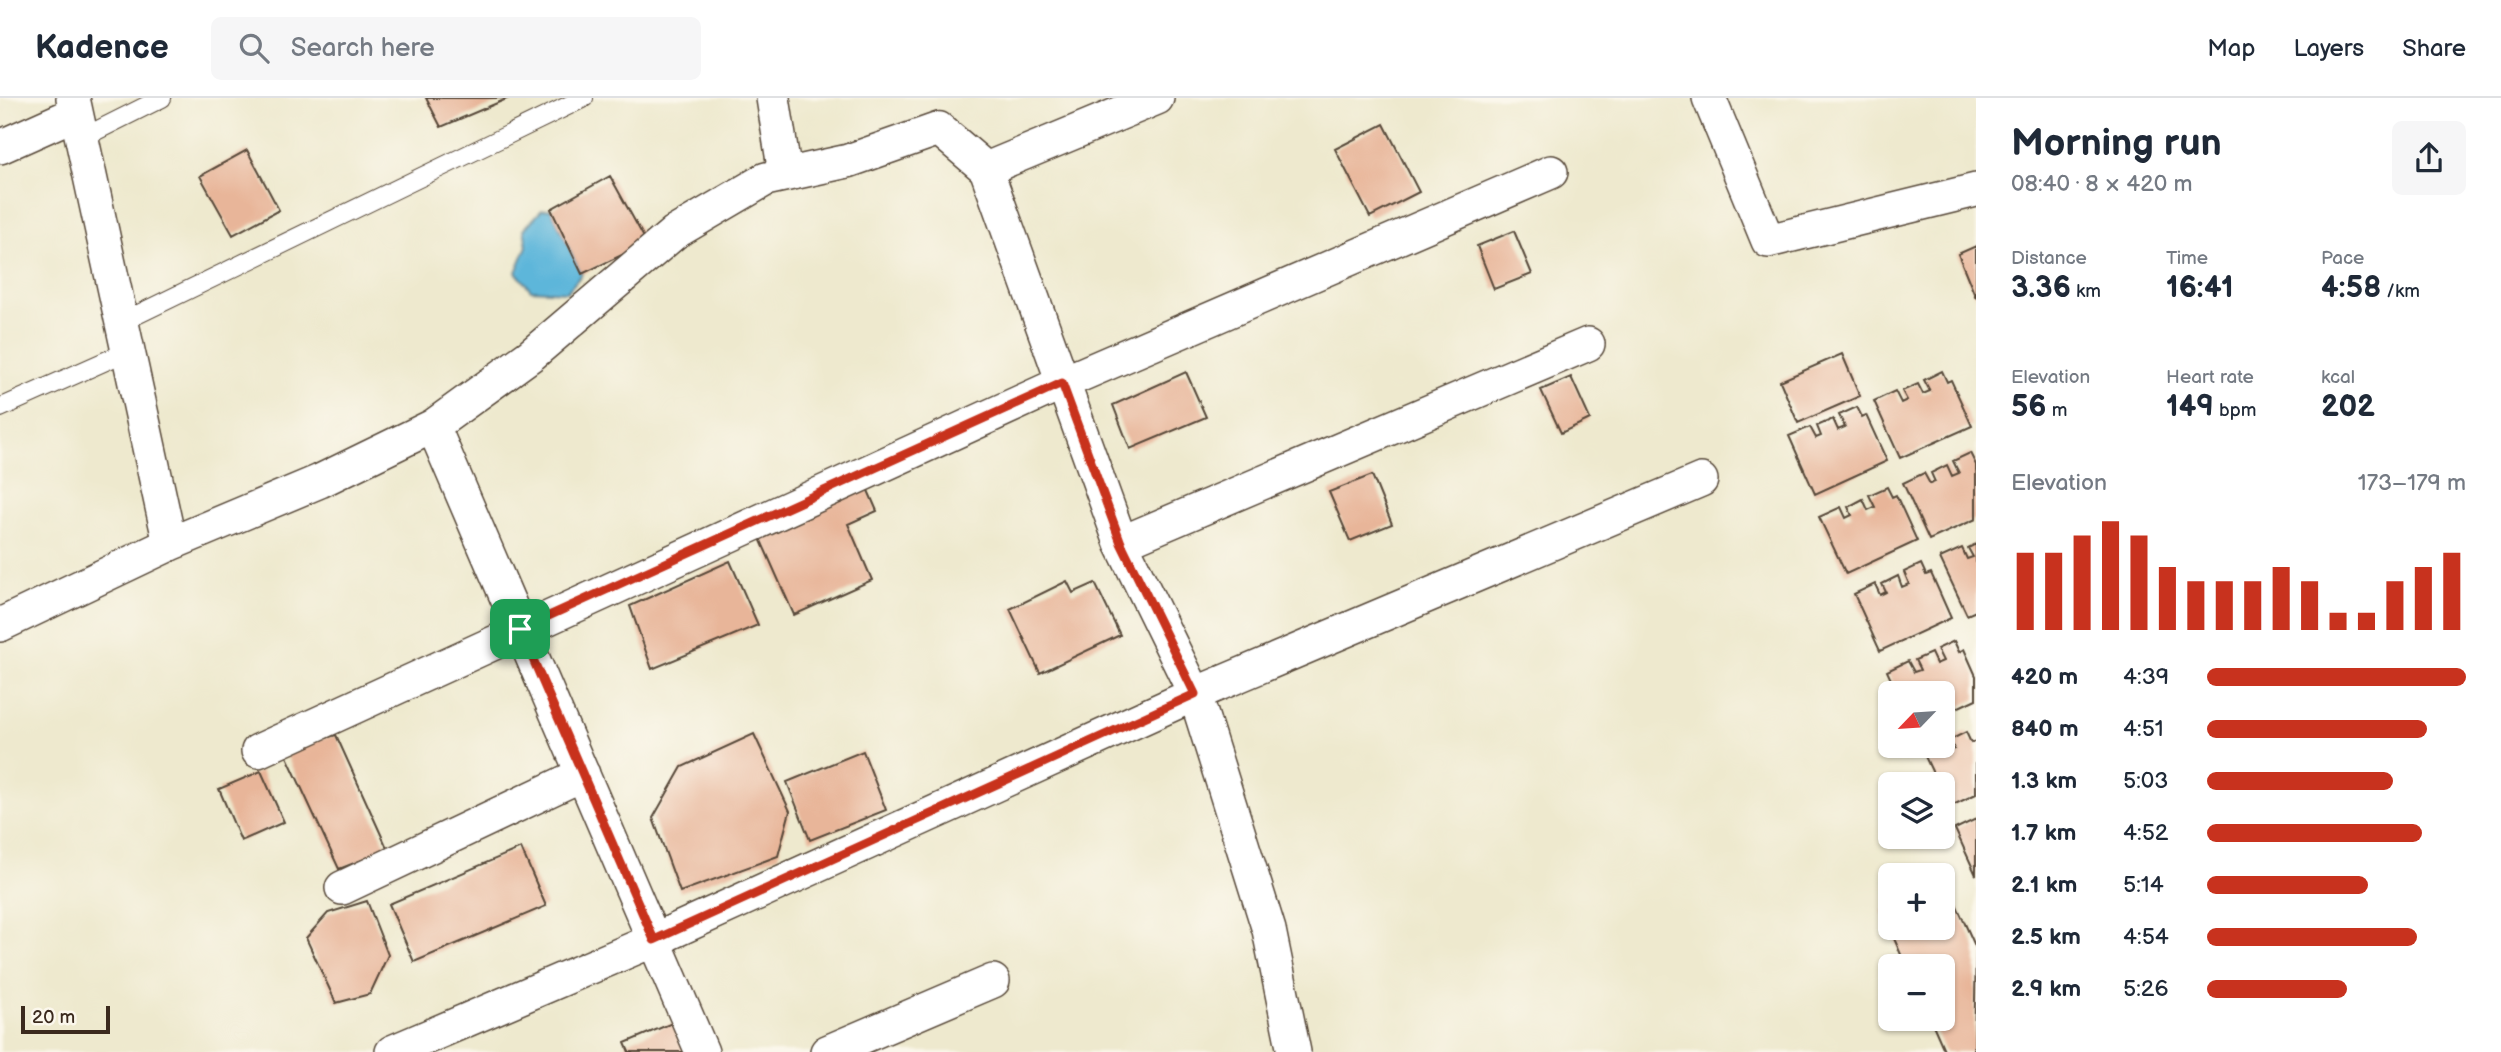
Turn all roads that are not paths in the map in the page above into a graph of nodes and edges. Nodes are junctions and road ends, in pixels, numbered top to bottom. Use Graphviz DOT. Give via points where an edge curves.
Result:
graph roads {
  1 [pos="162,98"];
  2 [pos="584,98"];
  3 [pos="773,98"];
  4 [pos="1157,98"];
  5 [pos="1709,98"];
  6 [pos="77,116"];
  7 [pos="0,147"];
  8 [pos="986,169"];
  9 [pos="1551,172"];
  10 [pos="785,174"];
  11 [pos="1976,190"];
  12 [pos="125,336"];
  13 [pos="1588,344"];
  14 [pos="1062,383"];
  15 [pos="0,408"];
  16 [pos="433,426"];
  17 [pos="1701,480"];
  18 [pos="1121,543"];
  19 [pos="170,544"];
  20 [pos="0,625"];
  21 [pos="520,629"];
  22 [pos="1195,694"];
  23 [pos="258,751"];
  24 [pos="583,774"];
  25 [pos="342,888"];
  26 [pos="654,940"];
  27 [pos="993,981"];
  28 [pos="392,1052"];
  29 [pos="702,1052"];
  30 [pos="827,1052"];
  31 [pos="1294,1052"];
  1 -- 6 [label="lane"];
  2 -- 12 [label="lane"];
  3 -- 10 [label="street"];
  4 -- 8 [label="street"];
  5 -- 11 [label="street" via="1768,240"];
  6 -- 7 [label="street"];
  6 -- 12 [label="street"];
  8 -- 10 [label="street" via="939,130 848,160"];
  8 -- 14 [label="street"];
  9 -- 14 [label="street"];
  10 -- 16 [label="street" via="766,179 674,233 531,355"];
  12 -- 15 [label="lane"];
  12 -- 19 [label="street"];
  13 -- 18 [label="street"];
  14 -- 18 [label="street"];
  14 -- 21 [label="street"];
  16 -- 19 [label="street" via="320,481"];
  16 -- 21 [label="street"];
  17 -- 22 [label="street"];
  18 -- 22 [label="street"];
  19 -- 20 [label="street"];
  21 -- 23 [label="street"];
  21 -- 24 [label="street"];
  22 -- 26 [label="street"];
  22 -- 31 [label="street" via="1269,930"];
  24 -- 25 [label="street"];
  24 -- 26 [label="street"];
  26 -- 28 [label="street"];
  26 -- 29 [label="street"];
  27 -- 30 [label="street"];
}
